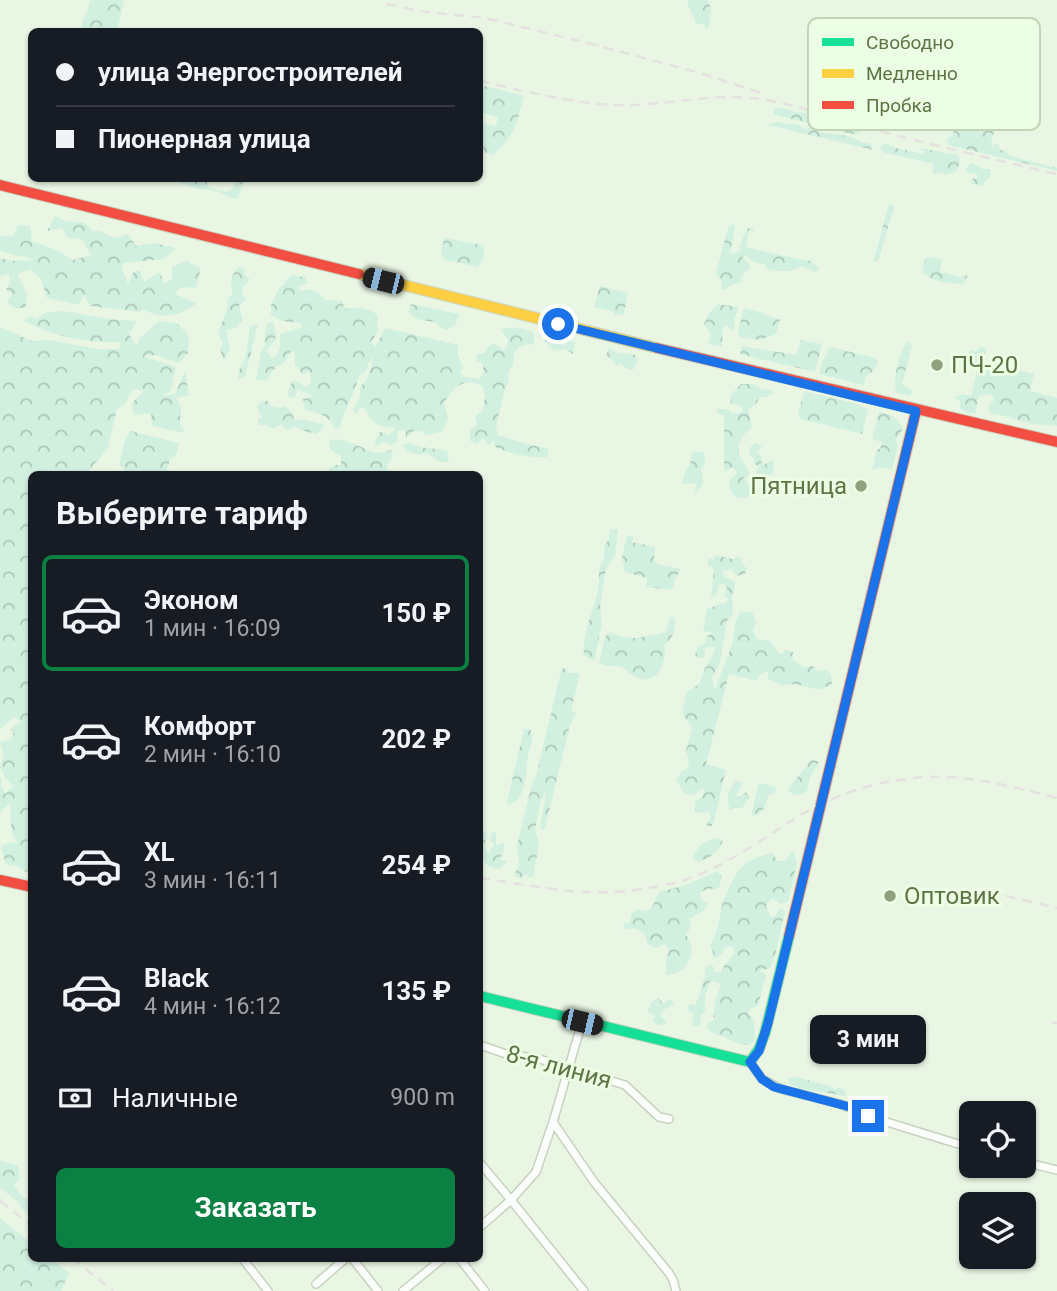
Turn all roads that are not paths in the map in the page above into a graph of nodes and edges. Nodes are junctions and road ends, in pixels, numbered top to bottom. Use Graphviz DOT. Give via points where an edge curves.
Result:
graph roads {
  1 [pos="0,185"];
  2 [pos="916,411"];
  3 [pos="1057,442"];
  4 [pos="0,880"];
  5 [pos="28,886"];
  6 [pos="483,997"];
  7 [pos="582,1022"];
  8 [pos="483,1046"];
  9 [pos="750,1062"];
  10 [pos="569,1068"];
  11 [pos="669,1119"];
  12 [pos="553,1122"];
  13 [pos="959,1144"];
  14 [pos="1036,1165"];
  15 [pos="483,1167"];
  16 [pos="1057,1170"];
  17 [pos="511,1200"];
  18 [pos="483,1224"];
  19 [pos="246,1262"];
  20 [pos="341,1262"];
  21 [pos="356,1262"];
  22 [pos="438,1262"];
  23 [pos="463,1262"];
  24 [pos="316,1284"];
  25 [pos="267,1290"];
  26 [pos="379,1291"];
  27 [pos="403,1291"];
  28 [pos="485,1291"];
  29 [pos="584,1291"];
  30 [pos="676,1291"];
  1 -- 2 [label="main road"];
  2 -- 3 [label="main road"];
  2 -- 9 [label="main road" via="768,1023 759,1051"];
  4 -- 5 [label="main road"];
  6 -- 7 [label="main road"];
  7 -- 9 [label="main road"];
  7 -- 10 [label="street"];
  8 -- 10 [label="street, 8-я линия"];
  9 -- 13 [label="street" via="762,1079 781,1089"];
  10 -- 11 [label="street, 8-я линия" via="625,1085 659,1117"];
  10 -- 12 [label="street"];
  12 -- 17 [label="street" via="541,1161"];
  12 -- 30 [label="street" via="594,1182 669,1273"];
  14 -- 16 [label="street"];
  15 -- 17 [label="street"];
  17 -- 18 [label="street"];
  17 -- 29 [label="street"];
  19 -- 25 [label="street"];
  20 -- 24 [label="street"];
  21 -- 26 [label="street"];
  22 -- 27 [label="street"];
  23 -- 28 [label="street"];
}
